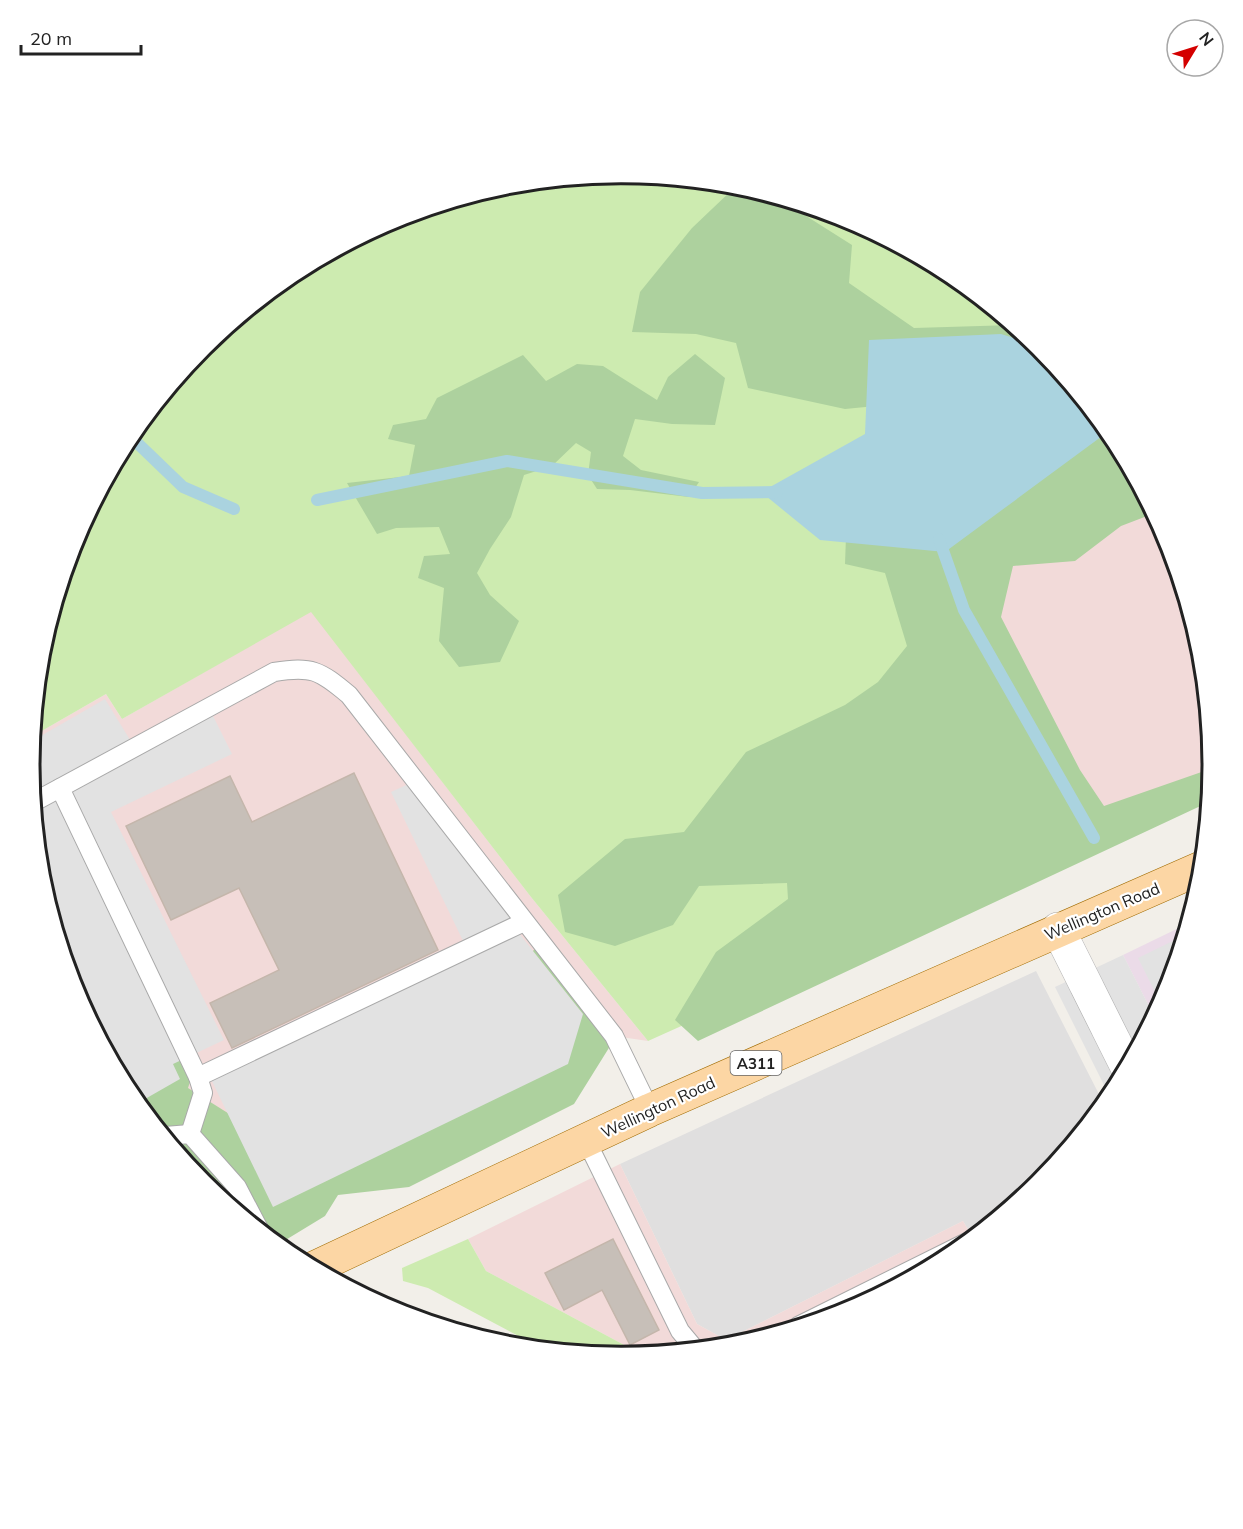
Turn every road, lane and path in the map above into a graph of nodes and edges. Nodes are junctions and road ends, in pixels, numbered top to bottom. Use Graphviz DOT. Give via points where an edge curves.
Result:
graph roads {
  1 [pos="60,788"];
  2 [pos="42,798"];
  3 [pos="1192,872"];
  4 [pos="524,922"];
  5 [pos="1058,929"];
  6 [pos="1123,1059"];
  7 [pos="198,1077"];
  8 [pos="650,1110"];
  9 [pos="190,1134"];
  10 [pos="175,1135"];
  11 [pos="586,1140"];
  12 [pos="249,1210"];
  13 [pos="324,1263"];
  14 [pos="689,1342"];
  1 -- 2 [label="lane"];
  1 -- 4 [label="lane" via="274,672 299,668 325,675 349,695"];
  1 -- 7 [label="lane"];
  3 -- 5 [label="main road, Wellington Road / A311"];
  4 -- 7 [label="lane"];
  4 -- 8 [label="lane" via="614,1036"];
  5 -- 6 [label="street"];
  5 -- 8 [label="main road, Wellington Road / A311"];
  7 -- 9 [label="lane" via="203,1093"];
  8 -- 11 [label="main road, Wellington Road / A311"];
  9 -- 10 [label="lane"];
  9 -- 12 [label="lane" via="237,1187"];
  11 -- 13 [label="main road, Wellington Road / A311"];
  11 -- 14 [label="lane" via="680,1331"];
}
